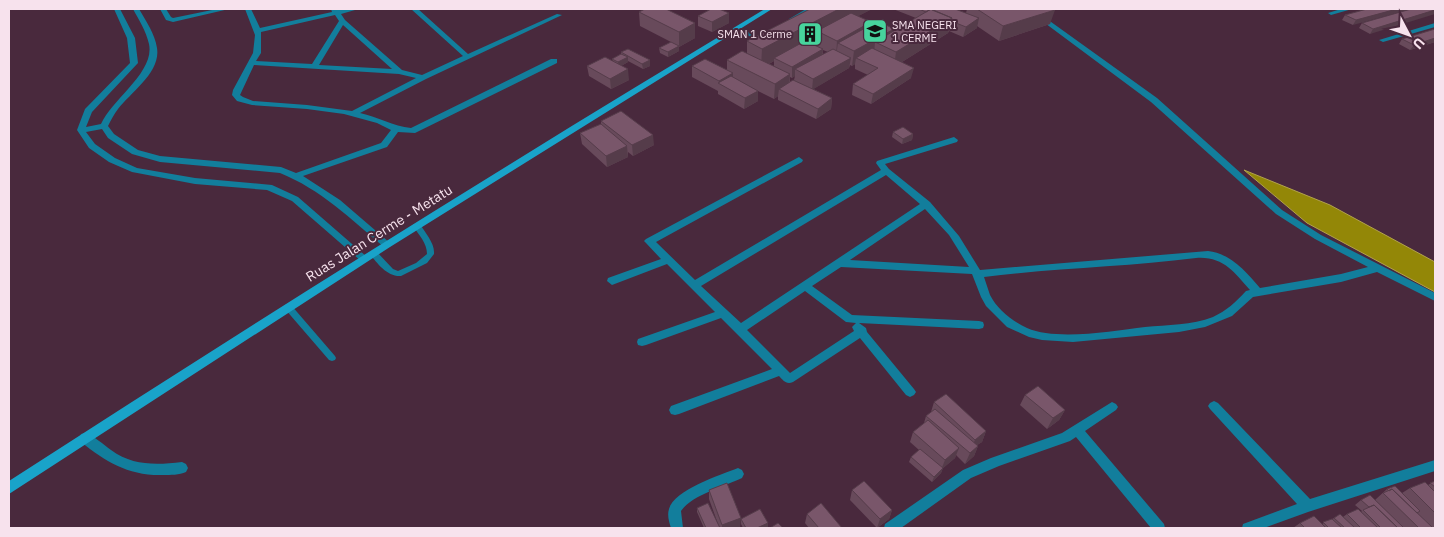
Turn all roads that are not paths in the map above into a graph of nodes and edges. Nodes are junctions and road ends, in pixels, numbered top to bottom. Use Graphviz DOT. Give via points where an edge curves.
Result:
graph roads {
  1 [pos="117,9"];
  2 [pos="136,9"];
  3 [pos="163,9"];
  4 [pos="226,9"];
  5 [pos="248,9"];
  6 [pos="353,9"];
  7 [pos="414,9"];
  8 [pos="769,9"];
  9 [pos="809,9"];
  10 [pos="1029,9"];
  11 [pos="1349,9"];
  12 [pos="336,11"];
  13 [pos="1331,13"];
  14 [pos="559,16"];
  15 [pos="342,21"];
  16 [pos="787,21"];
  17 [pos="1435,25"];
  18 [pos="737,28"];
  19 [pos="258,32"];
  20 [pos="764,34"];
  21 [pos="757,38"];
  22 [pos="1383,40"];
  23 [pos="750,44"];
  24 [pos="468,57"];
  25 [pos="554,61"];
  26 [pos="251,63"];
  27 [pos="315,66"];
  28 [pos="399,72"];
  29 [pos="423,77"];
  30 [pos="352,114"];
  31 [pos="104,126"];
  32 [pos="81,130"];
  33 [pos="396,130"];
  34 [pos="954,140"];
  35 [pos="799,160"];
  36 [pos="186,162"];
  37 [pos="218,165"];
  38 [pos="886,171"];
  39 [pos="298,175"];
  40 [pos="170,177"];
  41 [pos="202,181"];
  42 [pos="927,204"];
  43 [pos="417,226"];
  44 [pos="387,245"];
  45 [pos="373,253"];
  46 [pos="364,260"];
  47 [pos="668,260"];
  48 [pos="839,263"];
  49 [pos="1377,268"];
  50 [pos="977,273"];
  51 [pos="612,281"];
  52 [pos="694,285"];
  53 [pos="805,286"];
  54 [pos="1257,292"];
  55 [pos="1435,297"];
  56 [pos="288,307"];
  57 [pos="723,313"];
  58 [pos="850,319"];
  59 [pos="979,325"];
  60 [pos="740,329"];
  61 [pos="862,331"];
  62 [pos="642,342"];
  63 [pos="332,358"];
  64 [pos="781,370"];
  65 [pos="910,392"];
  66 [pos="1214,406"];
  67 [pos="1112,407"];
  68 [pos="675,410"];
  69 [pos="1077,430"];
  70 [pos="85,438"];
  71 [pos="1435,466"];
  72 [pos="182,468"];
  73 [pos="738,474"];
  74 [pos="9,488"];
  75 [pos="1308,506"];
  76 [pos="677,528"];
  77 [pos="890,528"];
  78 [pos="1159,528"];
  79 [pos="1248,528"];
  1 -- 32 [label="street" via="131,38 134,63 88,111"];
  2 -- 31 [label="street" via="152,40 154,59 149,70 107,116"];
  3 -- 4 [label="street" via="168,19 173,20"];
  5 -- 19 [label="street"];
  6 -- 12 [label="street"];
  7 -- 24 [label="street"];
  8 -- 18 [label="main road, Ruas Jalan Cerme - Metatu"];
  9 -- 16 [label="lane"];
  10 -- 49 [label="street" via="1154,100 1279,212"];
  11 -- 13 [label="street"];
  12 -- 15 [label="street"];
  12 -- 19 [label="street"];
  14 -- 24 [label="street"];
  15 -- 27 [label="street"];
  15 -- 28 [label="street"];
  17 -- 22 [label="street"];
  18 -- 21 [label="lane"];
  18 -- 43 [label="main road, Ruas Jalan Cerme - Metatu"];
  19 -- 26 [label="street" via="256,53"];
  20 -- 21 [label="lane"];
  21 -- 23 [label="lane"];
  24 -- 29 [label="street"];
  25 -- 33 [label="street" via="412,131"];
  26 -- 27 [label="street"];
  26 -- 30 [label="street" via="237,90 236,95 240,99"];
  27 -- 28 [label="street"];
  28 -- 29 [label="street"];
  29 -- 30 [label="street"];
  30 -- 33 [label="street"];
  31 -- 32 [label="street"];
  31 -- 36 [label="street" via="112,136 135,152"];
  32 -- 40 [label="street" via="92,146 112,160 135,170"];
  33 -- 39 [label="street" via="384,145"];
  34 -- 38 [label="street" via="880,163"];
  35 -- 47 [label="street" via="649,241"];
  36 -- 37 [label="street"];
  36 -- 40 [label="street"];
  37 -- 39 [label="street" via="281,170"];
  37 -- 41 [label="street"];
  38 -- 42 [label="street"];
  38 -- 52 [label="street"];
  39 -- 44 [label="street"];
  40 -- 41 [label="street"];
  41 -- 46 [label="street" via="269,187 294,199"];
  42 -- 48 [label="street"];
  42 -- 50 [label="street" via="949,229"];
  43 -- 44 [label="main road, Ruas Jalan Cerme - Metatu"];
  43 -- 45 [label="lane" via="431,250 427,260 398,274 390,271"];
  44 -- 45 [label="main road, Ruas Jalan Cerme - Metatu"];
  45 -- 46 [label="main road, Ruas Jalan Cerme - Metatu"];
  46 -- 56 [label="main road, Ruas Jalan Cerme - Metatu"];
  47 -- 51 [label="street"];
  47 -- 52 [label="street"];
  48 -- 50 [label="street"];
  48 -- 53 [label="street"];
  49 -- 54 [label="street" via="1341,278"];
  49 -- 55 [label="street"];
  50 -- 54 [label="street" via="1208,254 1227,262"];
  50 -- 54 [label="street" via="986,296 1002,316 1015,328 1041,337 1091,336 1206,324 1229,315 1250,294"];
  52 -- 57 [label="street"];
  53 -- 58 [label="street"];
  53 -- 60 [label="street"];
  56 -- 63 [label="lane"];
  56 -- 70 [label="main road, Ruas Jalan Cerme - Metatu"];
  57 -- 60 [label="street"];
  57 -- 62 [label="street"];
  58 -- 59 [label="street"];
  58 -- 61 [label="street"];
  60 -- 64 [label="street"];
  61 -- 64 [label="street" via="789,379"];
  61 -- 65 [label="street"];
  64 -- 68 [label="street"];
  66 -- 75 [label="street"];
  67 -- 69 [label="street"];
  69 -- 77 [label="street" via="967,474"];
  69 -- 78 [label="street"];
  70 -- 72 [label="street" via="118,463 131,468 158,471"];
  70 -- 74 [label="main road, Ruas Jalan Cerme - Metatu"];
  71 -- 75 [label="street"];
  73 -- 76 [label="street" via="677,504 674,513"];
  75 -- 79 [label="street"];
}
